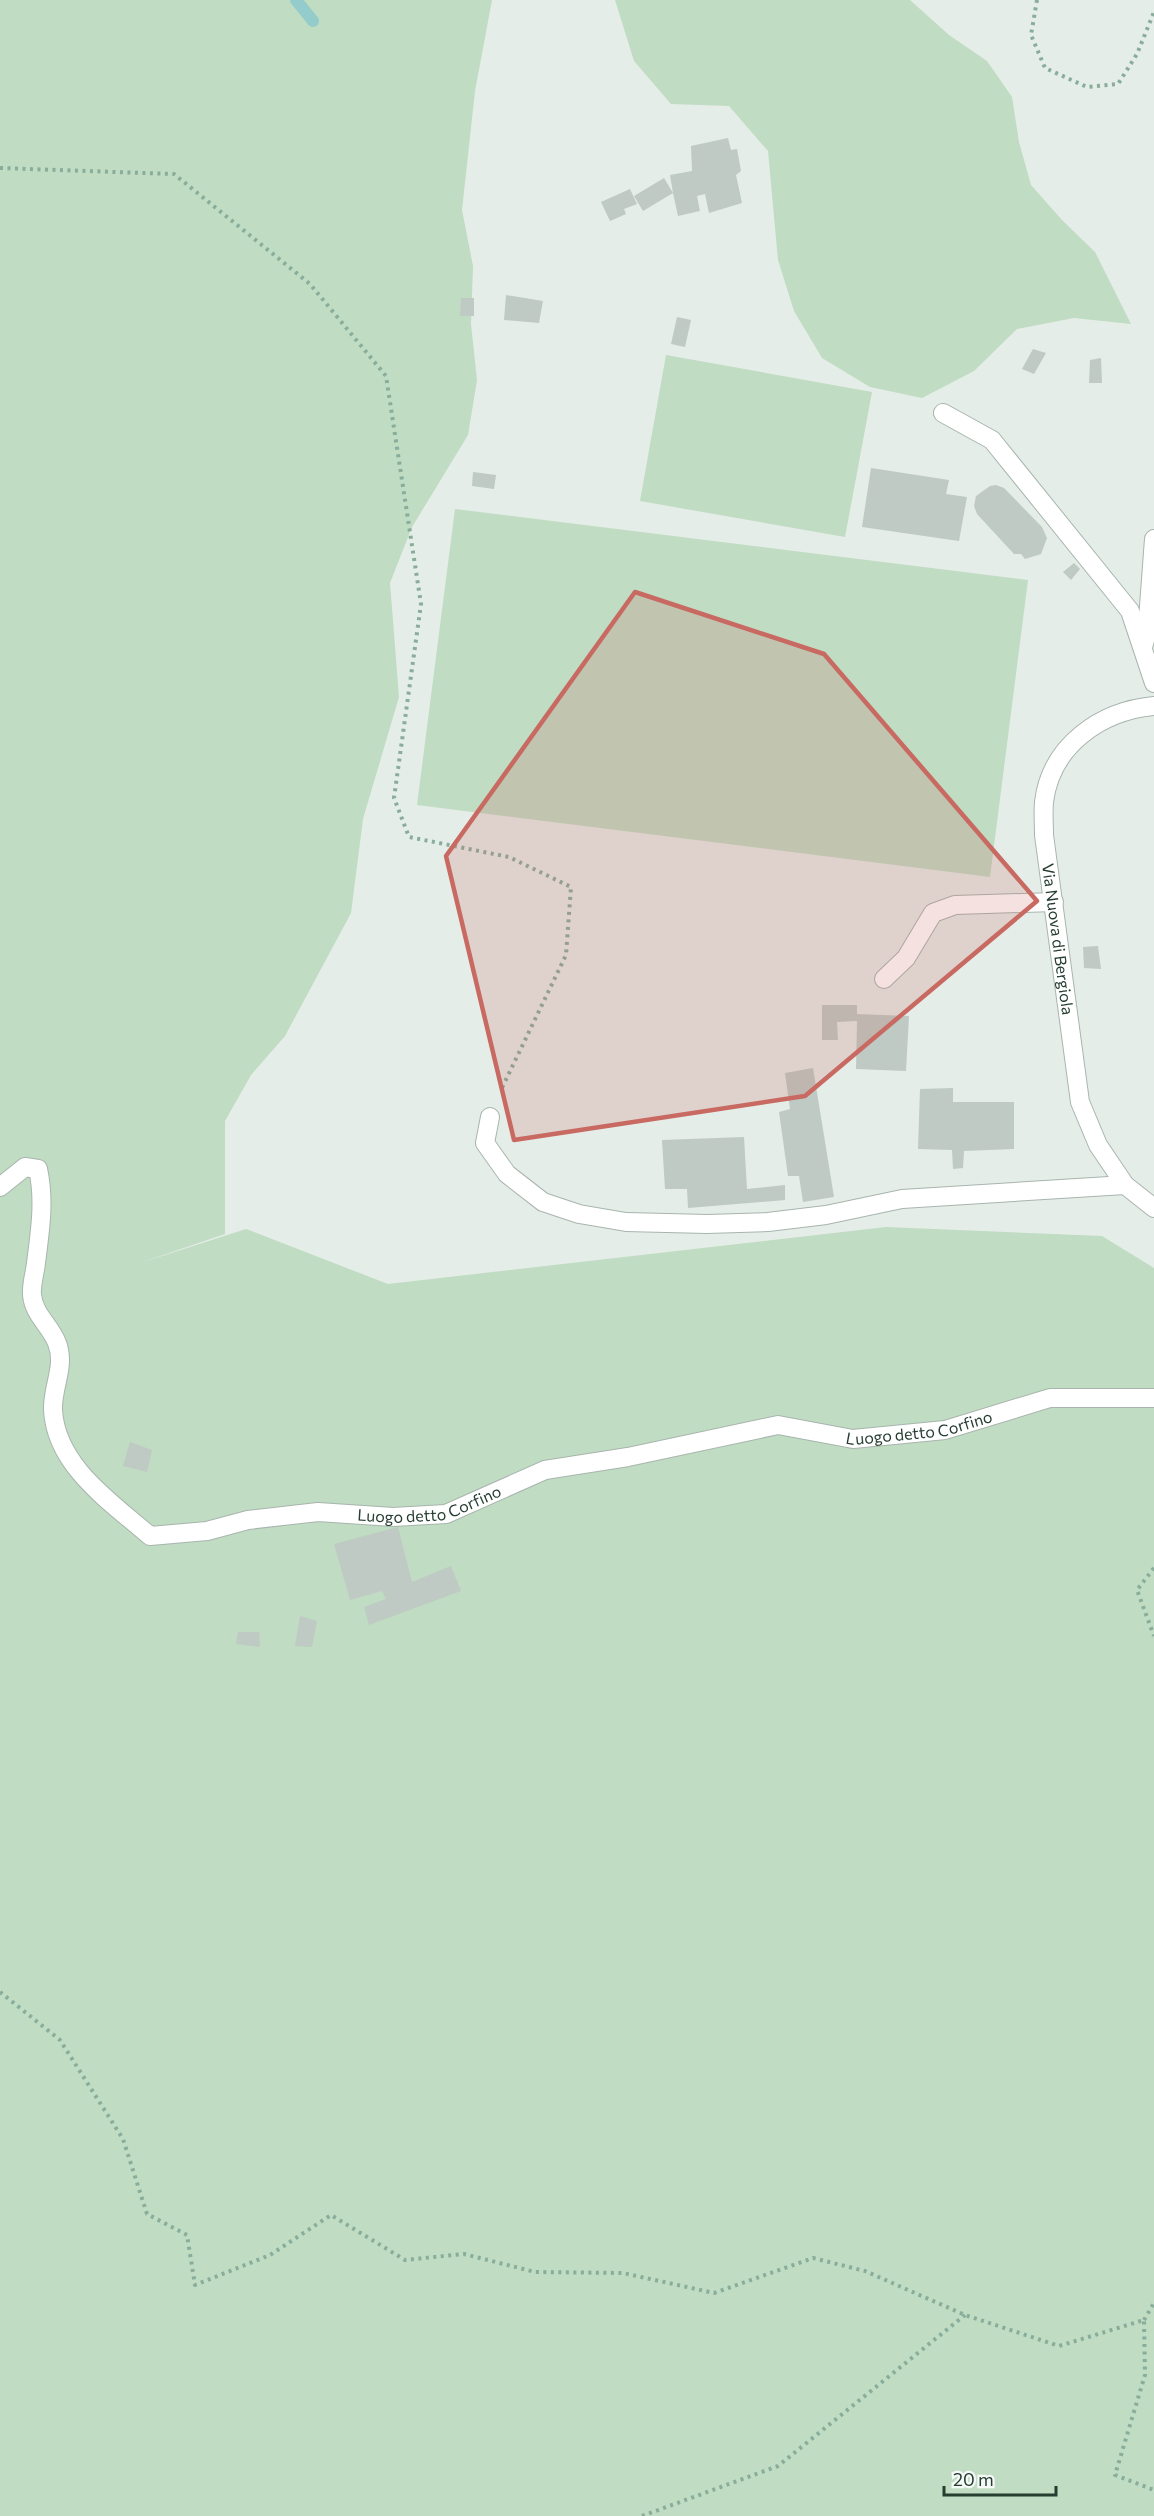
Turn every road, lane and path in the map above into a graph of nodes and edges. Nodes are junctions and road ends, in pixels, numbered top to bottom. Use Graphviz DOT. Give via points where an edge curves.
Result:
graph roads {
  1 [pos="1037,0"];
  2 [pos="1154,12"];
  3 [pos="0,168"];
  4 [pos="943,413"];
  5 [pos="1154,539"];
  6 [pos="1142,649"];
  7 [pos="1154,683"];
  8 [pos="1154,706"];
  9 [pos="1054,902"];
  10 [pos="884,979"];
  11 [pos="490,1117"];
  12 [pos="1125,1185"];
  13 [pos="0,1186"];
  14 [pos="1154,1208"];
  15 [pos="1154,1398"];
  16 [pos="1154,1568"];
  17 [pos="1154,1636"];
  18 [pos="0,1992"];
  19 [pos="1154,2303"];
  20 [pos="964,2315"];
  21 [pos="1144,2320"];
  22 [pos="1154,2490"];
  23 [pos="642,2516"];
  1 -- 2 [label="path" via="1031,35 1045,68 1087,87 1118,84 1137,54"];
  3 -- 11 [label="path" via="174,174 310,284 386,376 421,604 394,798 409,837 509,857 571,887 566,955"];
  4 -- 6 [label="street" via="992,440 1130,611"];
  5 -- 6 [label="street" via="1147,633"];
  6 -- 7 [label="street"];
  8 -- 9 [label="street, Via Nuova di Bergiola" via="1129,708 1098,721 1072,742 1054,770 1044,801 1044,835"];
  9 -- 10 [label="street" via="955,905 933,913 906,958"];
  9 -- 12 [label="street, Via Nuova di Bergiola" via="1080,1102 1098,1145"];
  11 -- 12 [label="street" via="485,1143 507,1174 543,1202 579,1214 626,1222 768,1222 902,1199"];
  12 -- 14 [label="street, Via Nuova di Bergiola"];
  13 -- 15 [label="street, Luogo detto Corfino" via="25,1167 38,1169 43,1215 32,1294 37,1315 57,1343 61,1369 53,1409 62,1449 94,1487 150,1536 207,1531 248,1520 318,1512 393,1517 446,1514 545,1470 778,1425 853,1440 945,1430 1050,1398"];
  16 -- 17 [label="path" via="1137,1590"];
  18 -- 20 [label="path" via="60,2040 123,2139 147,2214 187,2235 195,2285 270,2255 331,2216 405,2260 464,2254 535,2272 623,2273 714,2293 813,2258 865,2271"];
  19 -- 21 [label="path"];
  20 -- 21 [label="path" via="1059,2346"];
  20 -- 23 [label="path" via="778,2466"];
  21 -- 22 [label="path" via="1145,2375 1115,2475"];
}
